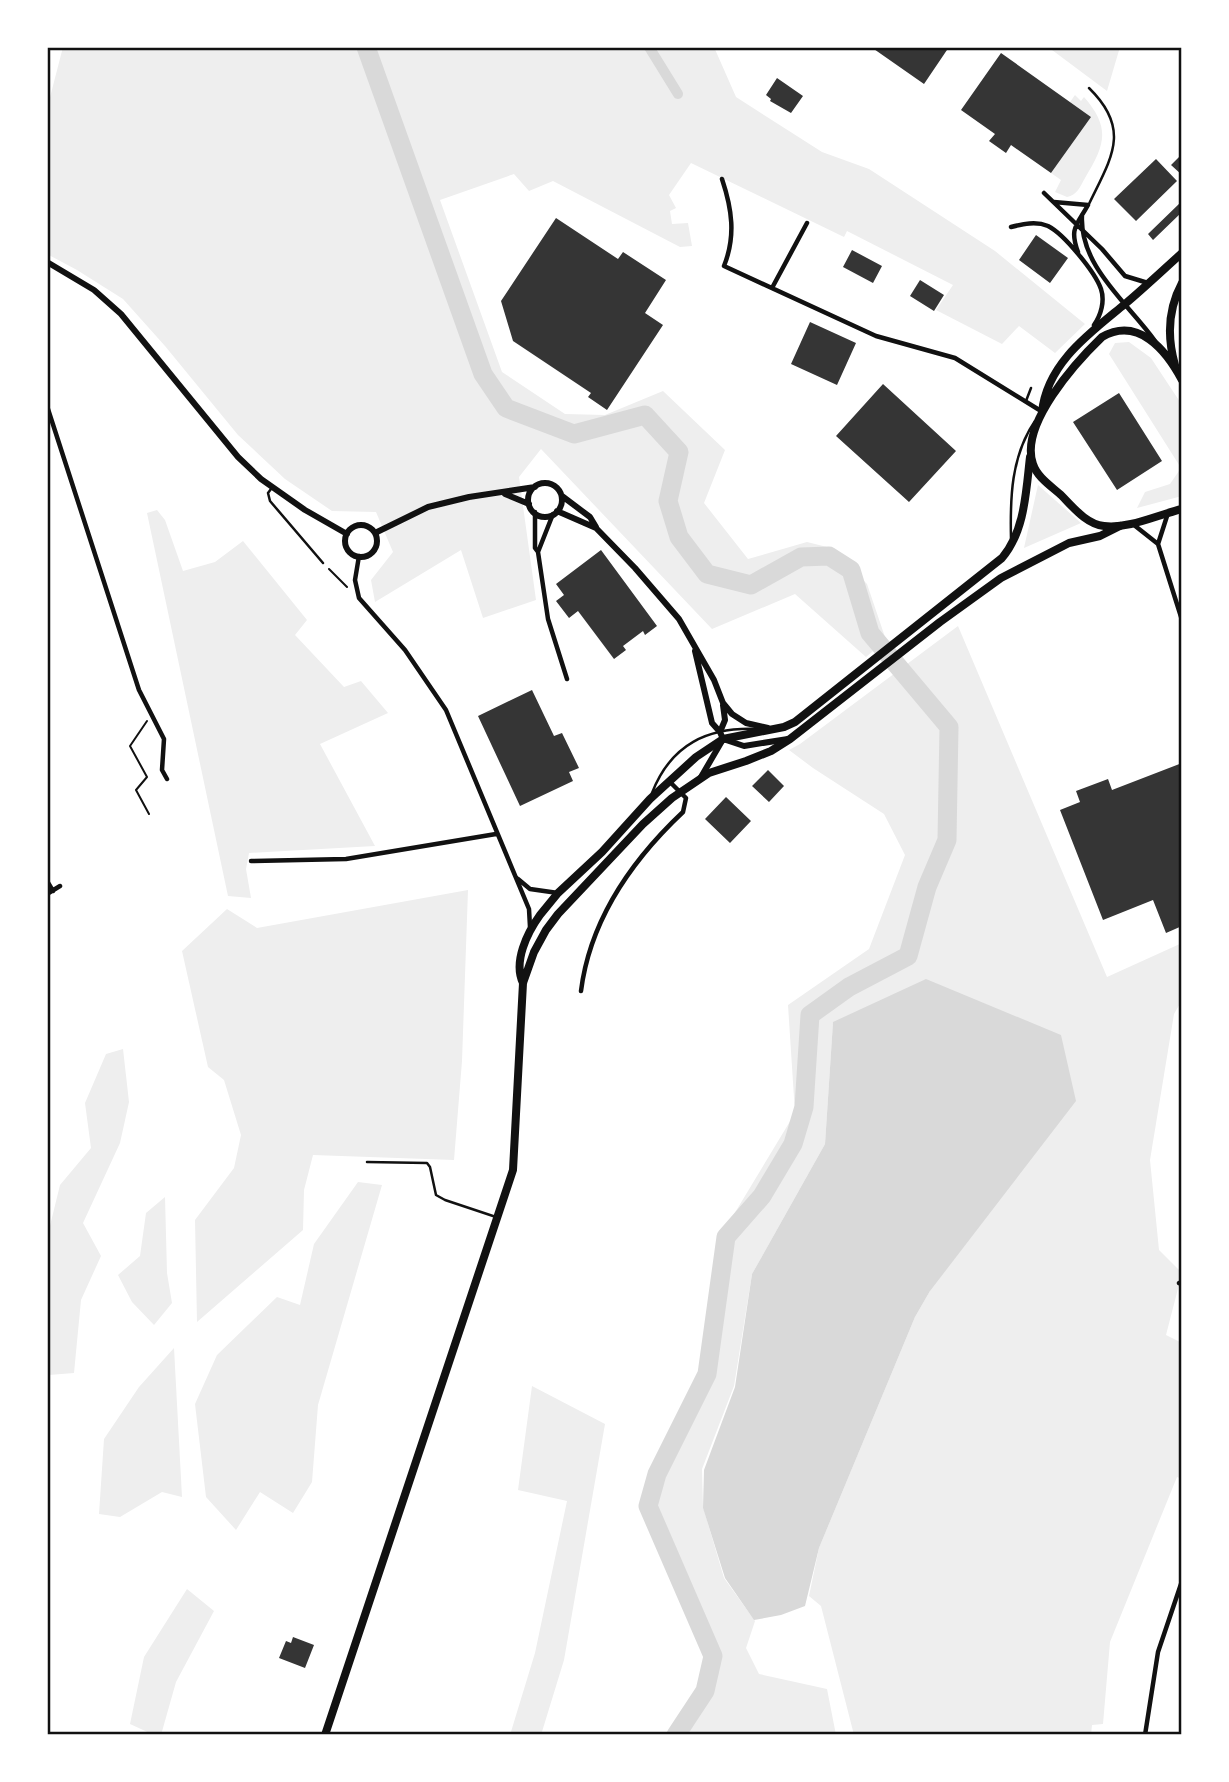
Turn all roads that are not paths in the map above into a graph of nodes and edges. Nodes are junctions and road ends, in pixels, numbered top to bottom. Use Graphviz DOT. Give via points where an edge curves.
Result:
graph roads {
  1 [pos="1089,88"];
  2 [pos="722,179"];
  3 [pos="1044,193"];
  4 [pos="1054,202"];
  5 [pos="1088,205"];
  6 [pos="1082,215"];
  7 [pos="1076,222"];
  8 [pos="807,223"];
  9 [pos="1011,227"];
  10 [pos="1081,230"];
  11 [pos="1182,253"];
  12 [pos="47,262"];
  13 [pos="1083,262"];
  14 [pos="1149,283"];
  15 [pos="1182,283"];
  16 [pos="772,288"];
  17 [pos="1125,303"];
  18 [pos="1088,334"];
  19 [pos="1165,355"];
  20 [pos="1180,377"];
  21 [pos="1031,388"];
  22 [pos="1026,403"];
  23 [pos="47,406"];
  24 [pos="1042,412"];
  25 [pos="1031,454"];
  26 [pos="272,487"];
  27 [pos="535,487"];
  28 [pos="499,493"];
  29 [pos="562,496"];
  30 [pos="529,504"];
  31 [pos="1182,509"];
  32 [pos="535,512"];
  33 [pos="1168,512"];
  34 [pos="555,513"];
  35 [pos="1131,523"];
  36 [pos="1120,526"];
  37 [pos="596,528"];
  38 [pos="375,533"];
  39 [pos="347,534"];
  40 [pos="1158,544"];
  41 [pos="1009,549"];
  42 [pos="538,552"];
  43 [pos="359,556"];
  44 [pos="323,563"];
  45 [pos="1181,612"];
  46 [pos="1182,620"];
  47 [pos="692,640"];
  48 [pos="567,679"];
  49 [pos="723,703"];
  50 [pos="774,730"];
  51 [pos="722,736"];
  52 [pos="790,739"];
  53 [pos="701,778"];
  54 [pos="167,779"];
  55 [pos="669,781"];
  56 [pos="680,792"];
  57 [pos="650,799"];
  58 [pos="496,834"];
  59 [pos="251,861"];
  60 [pos="516,875"];
  61 [pos="47,881"];
  62 [pos="60,886"];
  63 [pos="53,891"];
  64 [pos="558,893"];
  65 [pos="47,894"];
  66 [pos="529,932"];
  67 [pos="523,983"];
  68 [pos="581,991"];
  69 [pos="367,1162"];
  70 [pos="497,1217"];
  71 [pos="1182,1581"];
  72 [pos="325,1735"];
  73 [pos="1144,1735"];
  1 -- 5 [label="lane" via="1106,107 1115,134 1112,155"];
  2 -- 16 [label="street" via="732,225 724,266"];
  3 -- 4 [label="street"];
  4 -- 5 [label="street"];
  4 -- 7 [label="street"];
  5 -- 6 [label="street"];
  6 -- 7 [label="street"];
  6 -- 10 [label="street"];
  7 -- 10 [label="street"];
  7 -- 13 [label="street" via="1073,237"];
  8 -- 16 [label="street"];
  9 -- 13 [label="street" via="1028,223 1049,227"];
  10 -- 14 [label="street" via="1125,276"];
  10 -- 17 [label="street" via="1090,257"];
  11 -- 14 [label="main road"];
  12 -- 26 [label="street" via="94,290 121,314 238,457"];
  13 -- 18 [label="street" via="1102,296 1100,314"];
  14 -- 17 [label="main road"];
  15 -- 20 [label="main road" via="1170,324 1171,352"];
  16 -- 22 [label="street" via="876,336 955,358"];
  17 -- 18 [label="main road"];
  17 -- 19 [label="street"];
  18 -- 24 [label="main road" via="1049,381"];
  19 -- 20 [label="main road"];
  19 -- 24 [label="main road" via="1140,333 1108,333 1068,372"];
  21 -- 22 [label="lane"];
  22 -- 24 [label="street"];
  23 -- 54 [label="street" via="139,690 164,739 162,770"];
  24 -- 25 [label="main road" via="1032,435"];
  24 -- 41 [label="lane" via="1019,448"];
  25 -- 36 [label="main road" via="1042,478 1086,519"];
  25 -- 41 [label="main road" via="1019,527"];
  26 -- 39 [label="street"];
  26 -- 44 [label="lane" via="270,501"];
  27 -- 28 [label="street"];
  27 -- 29 [label="street" via="552,484"];
  27 -- 30 [label="street"];
  28 -- 30 [label="street"];
  28 -- 38 [label="street" via="428,508"];
  29 -- 34 [label="street"];
  29 -- 37 [label="street" via="590,517"];
  30 -- 32 [label="street"];
  31 -- 33 [label="main road"];
  32 -- 34 [label="street" via="544,516"];
  32 -- 42 [label="street"];
  33 -- 35 [label="main road"];
  33 -- 40 [label="street"];
  34 -- 37 [label="street"];
  34 -- 42 [label="street"];
  35 -- 36 [label="main road"];
  35 -- 40 [label="street"];
  36 -- 52 [label="main road" via="1020,566"];
  37 -- 47 [label="street" via="663,598"];
  38 -- 39 [label="street" via="362,525"];
  38 -- 43 [label="street" via="373,551"];
  39 -- 43 [label="street" via="347,547"];
  40 -- 45 [label="street"];
  41 -- 50 [label="main road" via="988,571 795,722"];
  42 -- 48 [label="street" via="548,618"];
  43 -- 58 [label="street" via="355,580 359,598 405,650 446,710"];
  45 -- 46 [label="street"];
  47 -- 49 [label="street"];
  47 -- 51 [label="street" via="712,723"];
  49 -- 50 [label="street" via="746,723"];
  49 -- 51 [label="street"];
  50 -- 51 [label="main road"];
  51 -- 52 [label="street" via="744,746"];
  51 -- 53 [label="street"];
  51 -- 55 [label="main road"];
  51 -- 57 [label="lane" via="704,735 680,752 660,774"];
  52 -- 53 [label="main road"];
  53 -- 56 [label="main road"];
  55 -- 56 [label="street"];
  55 -- 57 [label="main road"];
  56 -- 67 [label="main road" via="643,824 551,923"];
  56 -- 68 [label="street" via="686,798 682,812 648,847 601,919 585,962"];
  57 -- 64 [label="main road"];
  58 -- 59 [label="street" via="346,859"];
  58 -- 60 [label="street"];
  60 -- 64 [label="street" via="530,889"];
  60 -- 66 [label="street" via="529,909"];
  61 -- 63 [label="street"];
  62 -- 63 [label="street"];
  63 -- 65 [label="street"];
  64 -- 66 [label="main road"];
  66 -- 67 [label="main road" via="519,964"];
  67 -- 70 [label="main road" via="513,1170"];
  69 -- 70 [label="lane" via="427,1163 436,1195"];
  70 -- 72 [label="main road"];
  71 -- 73 [label="street" via="1158,1652"];
}
